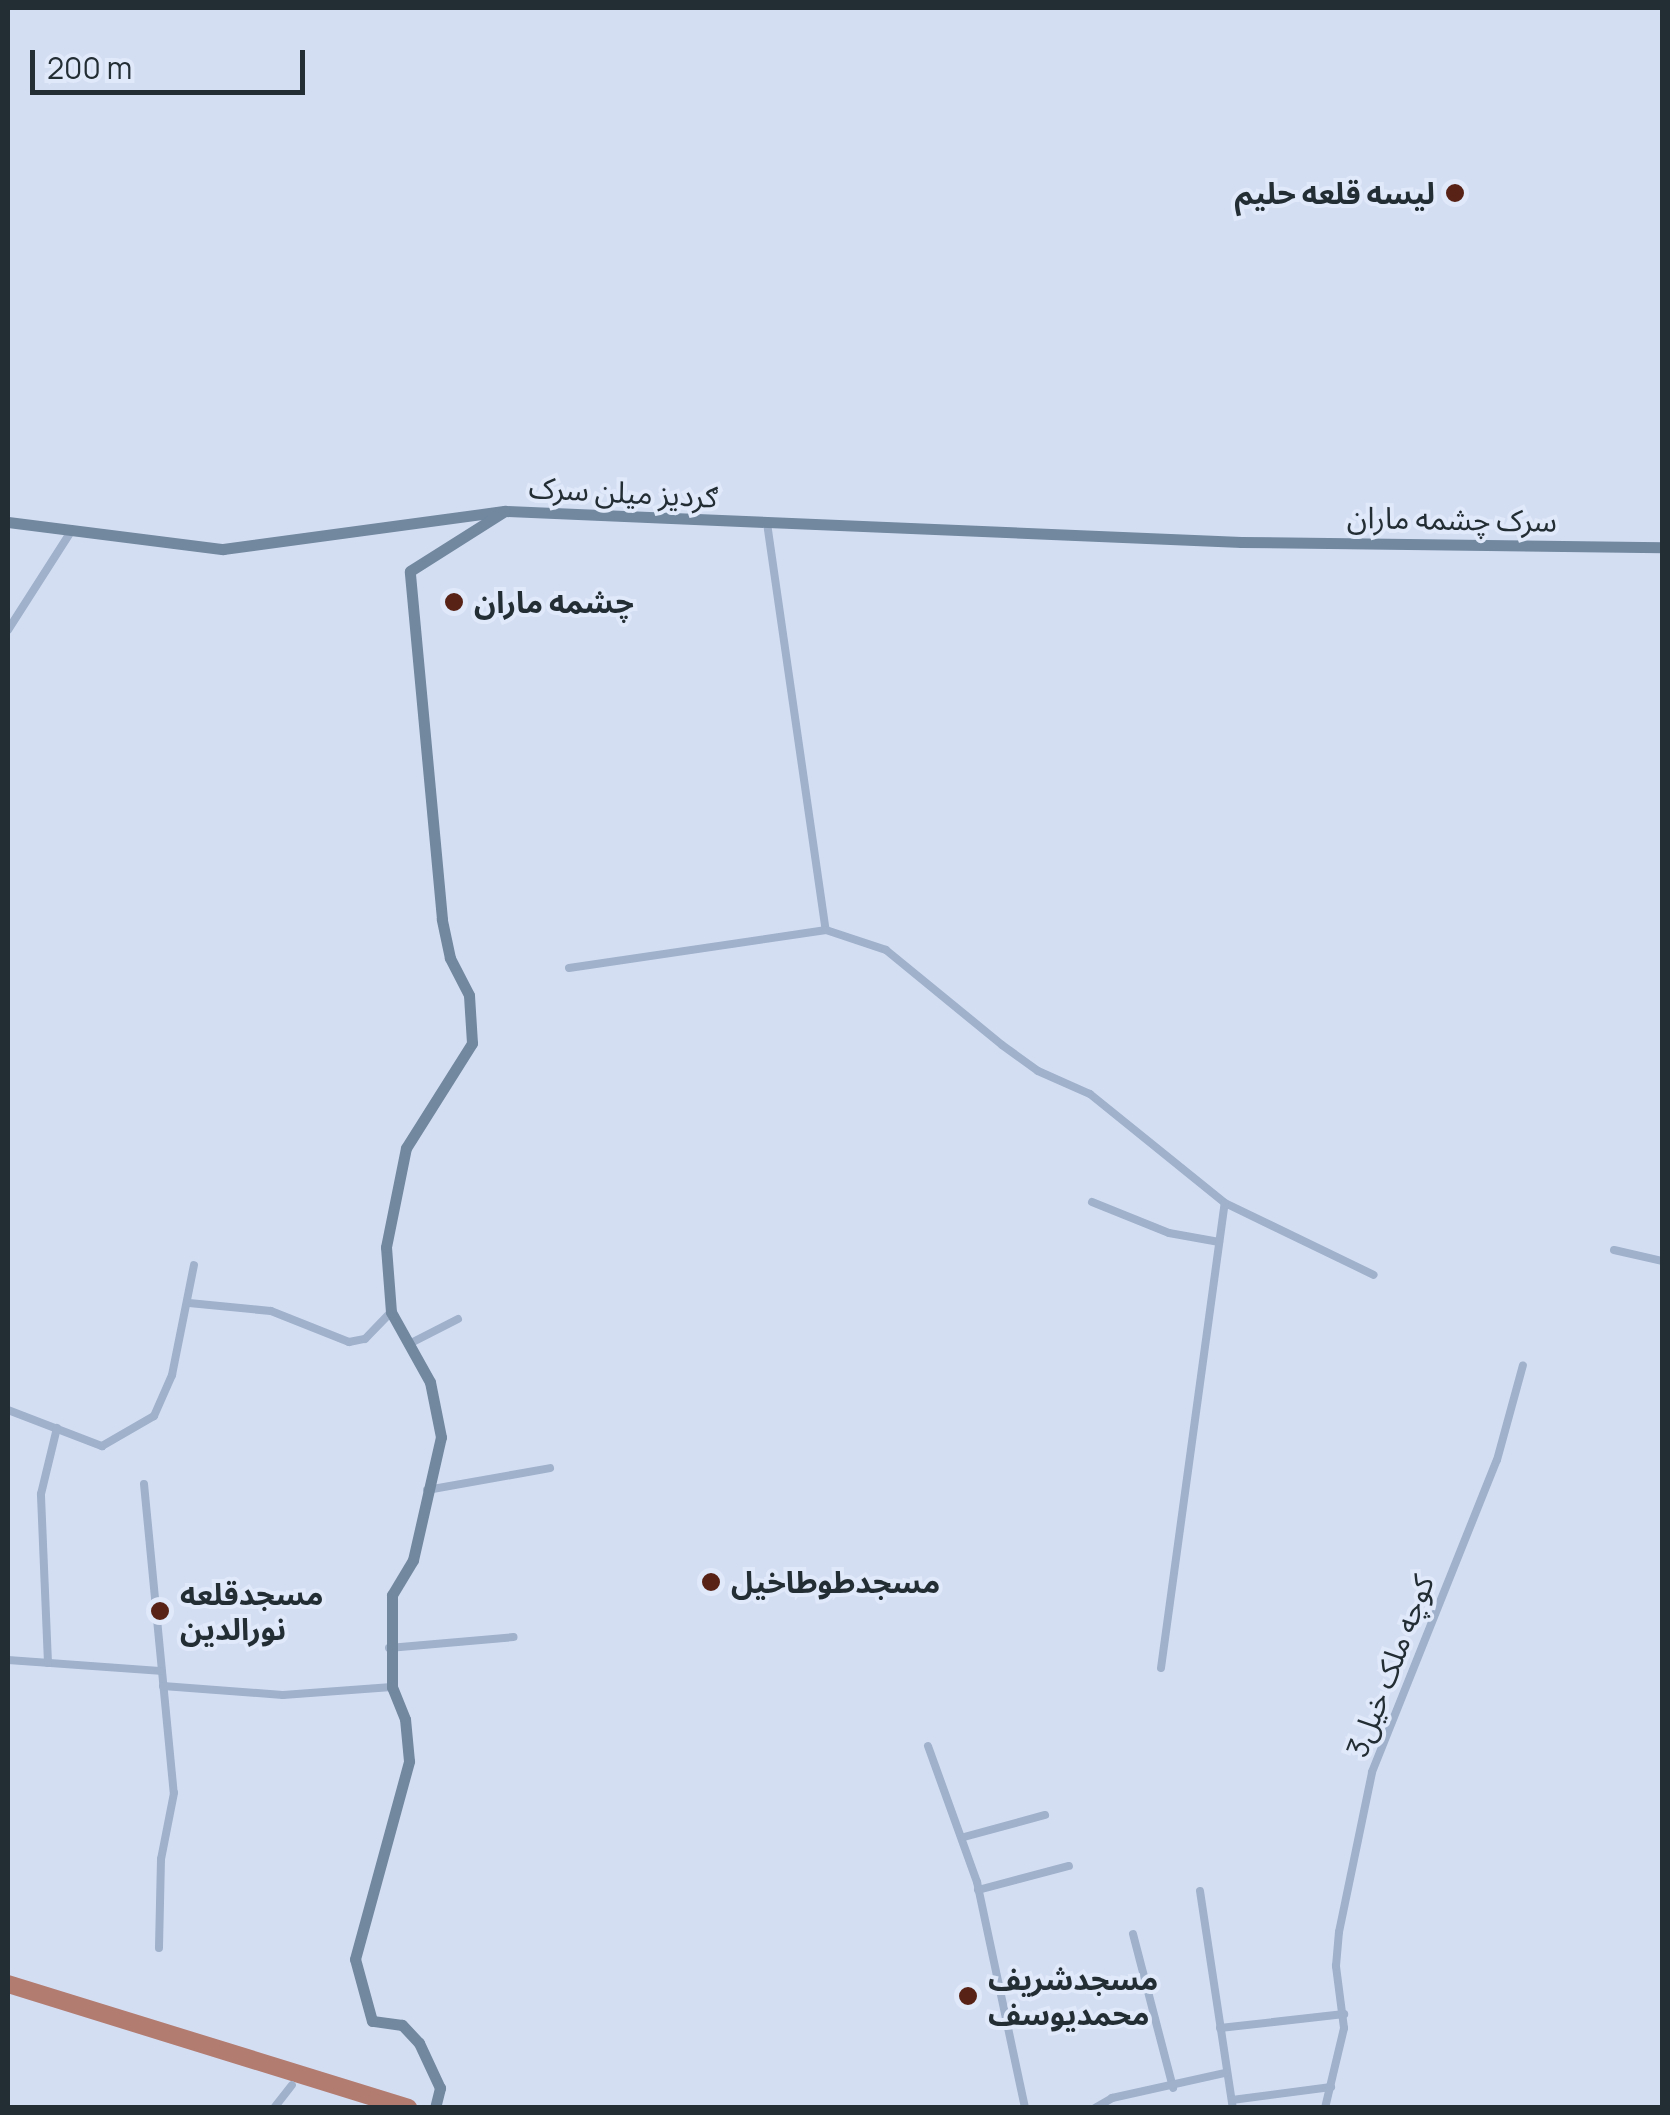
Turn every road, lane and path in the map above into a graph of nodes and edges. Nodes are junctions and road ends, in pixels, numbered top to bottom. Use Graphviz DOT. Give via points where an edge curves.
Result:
graph roads {
  1 [pos="505,511"];
  2 [pos="8,522"];
  3 [pos="767,523"];
  4 [pos="72,530"];
  5 [pos="1241,542"];
  6 [pos="1662,547"];
  7 [pos="8,630"];
  8 [pos="826,930"];
  9 [pos="570,968"];
  10 [pos="1092,1202"];
  11 [pos="1224,1203"];
  12 [pos="1219,1242"];
  13 [pos="1614,1250"];
  14 [pos="1662,1261"];
  15 [pos="194,1265"];
  16 [pos="1374,1275"];
  17 [pos="189,1303"];
  18 [pos="391,1312"];
  19 [pos="458,1319"];
  20 [pos="405,1346"];
  21 [pos="1524,1365"];
  22 [pos="8,1410"];
  23 [pos="56,1428"];
  24 [pos="550,1468"];
  25 [pos="144,1484"];
  26 [pos="427,1490"];
  27 [pos="514,1637"];
  28 [pos="389,1648"];
  29 [pos="8,1660"];
  30 [pos="48,1663"];
  31 [pos="1161,1668"];
  32 [pos="160,1671"];
  33 [pos="163,1686"];
  34 [pos="392,1686"];
  35 [pos="928,1746"];
  36 [pos="1046,1815"];
  37 [pos="964,1836"];
  38 [pos="1069,1866"];
  39 [pos="978,1890"];
  40 [pos="1200,1891"];
  41 [pos="1133,1934"];
  42 [pos="159,1948"];
  43 [pos="1344,2014"];
  44 [pos="1220,2028"];
  45 [pos="1225,2073"];
  46 [pos="292,2085"];
  47 [pos="1330,2087"];
  48 [pos="1173,2088"];
  49 [pos="1232,2104"];
  50 [pos="274,2108"];
  51 [pos="435,2108"];
  52 [pos="1025,2108"];
  53 [pos="1095,2108"];
  54 [pos="1325,2108"];
  1 -- 3 [label="street, ګردیز میلن سرک"];
  1 -- 4 [label="street, ګردیز میلن سرک" via="223,549"];
  1 -- 18 [label="street" via="410,570 442,919 450,958 469,995 472,1043 406,1148 386,1248"];
  2 -- 4 [label="street, ګردیز میلن سرک"];
  3 -- 5 [label="street, ګردیز میلن سرک"];
  3 -- 8 [label="street"];
  4 -- 7 [label="street"];
  5 -- 6 [label="street, سرک چشمه ماران"];
  8 -- 9 [label="street"];
  8 -- 11 [label="street" via="886,950 1002,1045 1090,1094"];
  10 -- 12 [label="street" via="1168,1232"];
  11 -- 12 [label="street"];
  11 -- 16 [label="street"];
  12 -- 31 [label="street"];
  13 -- 14 [label="street"];
  15 -- 17 [label="street"];
  17 -- 18 [label="street" via="271,1311 349,1342 365,1339"];
  17 -- 23 [label="street" via="172,1375 154,1416 102,1446"];
  18 -- 20 [label="street"];
  19 -- 20 [label="street"];
  20 -- 26 [label="street" via="430,1382 440,1412"];
  21 -- 43 [label="street, کوچه ملک خیل3" via="1497,1460 1372,1772 1336,1966"];
  22 -- 23 [label="street"];
  23 -- 30 [label="street" via="42,1494"];
  24 -- 26 [label="street"];
  25 -- 32 [label="street"];
  26 -- 28 [label="street" via="413,1560 392,1595"];
  27 -- 28 [label="street"];
  28 -- 34 [label="street"];
  29 -- 30 [label="street"];
  30 -- 32 [label="street"];
  32 -- 33 [label="street"];
  33 -- 34 [label="street" via="284,1695"];
  33 -- 42 [label="street" via="174,1793 161,1859"];
  34 -- 51 [label="street" via="405,1719 408,1761 356,1959 372,2022 402,2025 418,2042 440,2088"];
  35 -- 37 [label="street"];
  36 -- 37 [label="street"];
  37 -- 39 [label="street"];
  38 -- 39 [label="street"];
  39 -- 52 [label="street"];
  40 -- 44 [label="street"];
  41 -- 48 [label="street"];
  43 -- 44 [label="street"];
  43 -- 47 [label="street, کوچه ملک خیل3"];
  44 -- 45 [label="street"];
  45 -- 48 [label="street"];
  45 -- 49 [label="street"];
  46 -- 50 [label="street"];
  47 -- 49 [label="street"];
  47 -- 54 [label="street, کوچه ملک خیل3"];
  48 -- 53 [label="street" via="1112,2098"];
}
